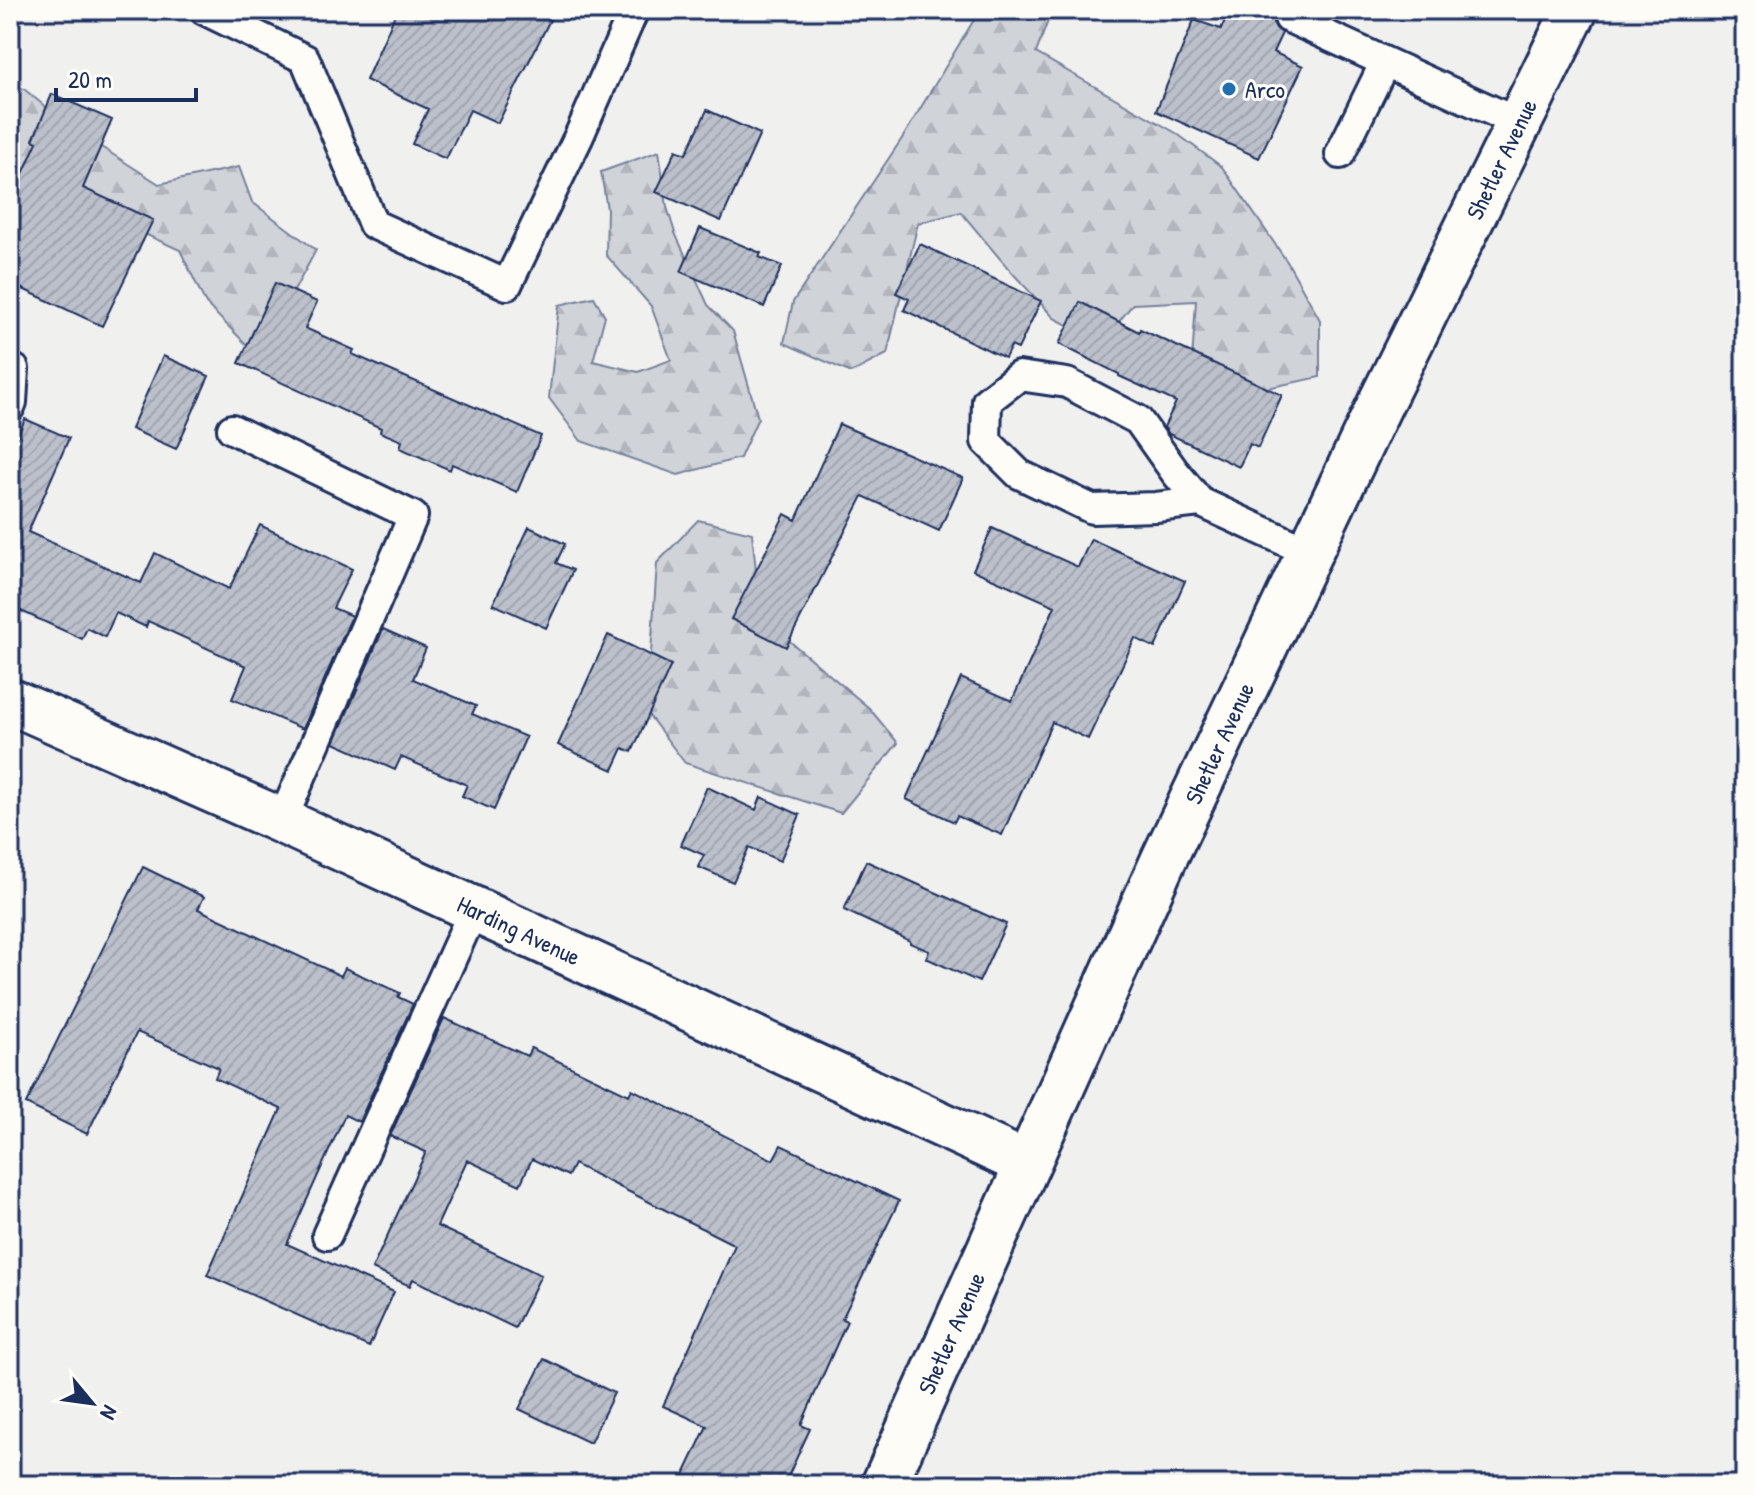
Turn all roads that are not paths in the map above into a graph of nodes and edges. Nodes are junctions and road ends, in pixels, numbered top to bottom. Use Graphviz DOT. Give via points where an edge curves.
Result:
graph roads {
  1 [pos="204,10"];
  2 [pos="634,10"];
  3 [pos="1575,10"];
  4 [pos="1289,18"];
  5 [pos="1385,62"];
  6 [pos="1519,123"];
  7 [pos="1340,154"];
  8 [pos="10,367"];
  9 [pos="10,407"];
  10 [pos="232,429"];
  11 [pos="1200,502"];
  12 [pos="1309,552"];
  13 [pos="10,701"];
  14 [pos="282,821"];
  15 [pos="474,909"];
  16 [pos="1027,1164"];
  17 [pos="327,1235"];
  18 [pos="884,1485"];
  1 -- 2 [label="lane" via="305,59 373,224 507,285"];
  3 -- 6 [label="street, Shetler Avenue"];
  4 -- 5 [label="lane"];
  5 -- 6 [label="lane"];
  5 -- 7 [label="lane"];
  6 -- 12 [label="street, Shetler Avenue"];
  8 -- 9 [label="lane"];
  10 -- 14 [label="lane" via="413,516"];
  11 -- 11 [label="lane" via="1092,509 1019,474 986,441 987,401 1019,376 1067,383 1138,420"];
  11 -- 12 [label="lane"];
  12 -- 16 [label="street, Shetler Avenue"];
  13 -- 14 [label="street, Harding Avenue"];
  14 -- 15 [label="street, Harding Avenue"];
  15 -- 16 [label="street, Harding Avenue"];
  15 -- 17 [label="lane"];
  16 -- 18 [label="street, Shetler Avenue"];
}
